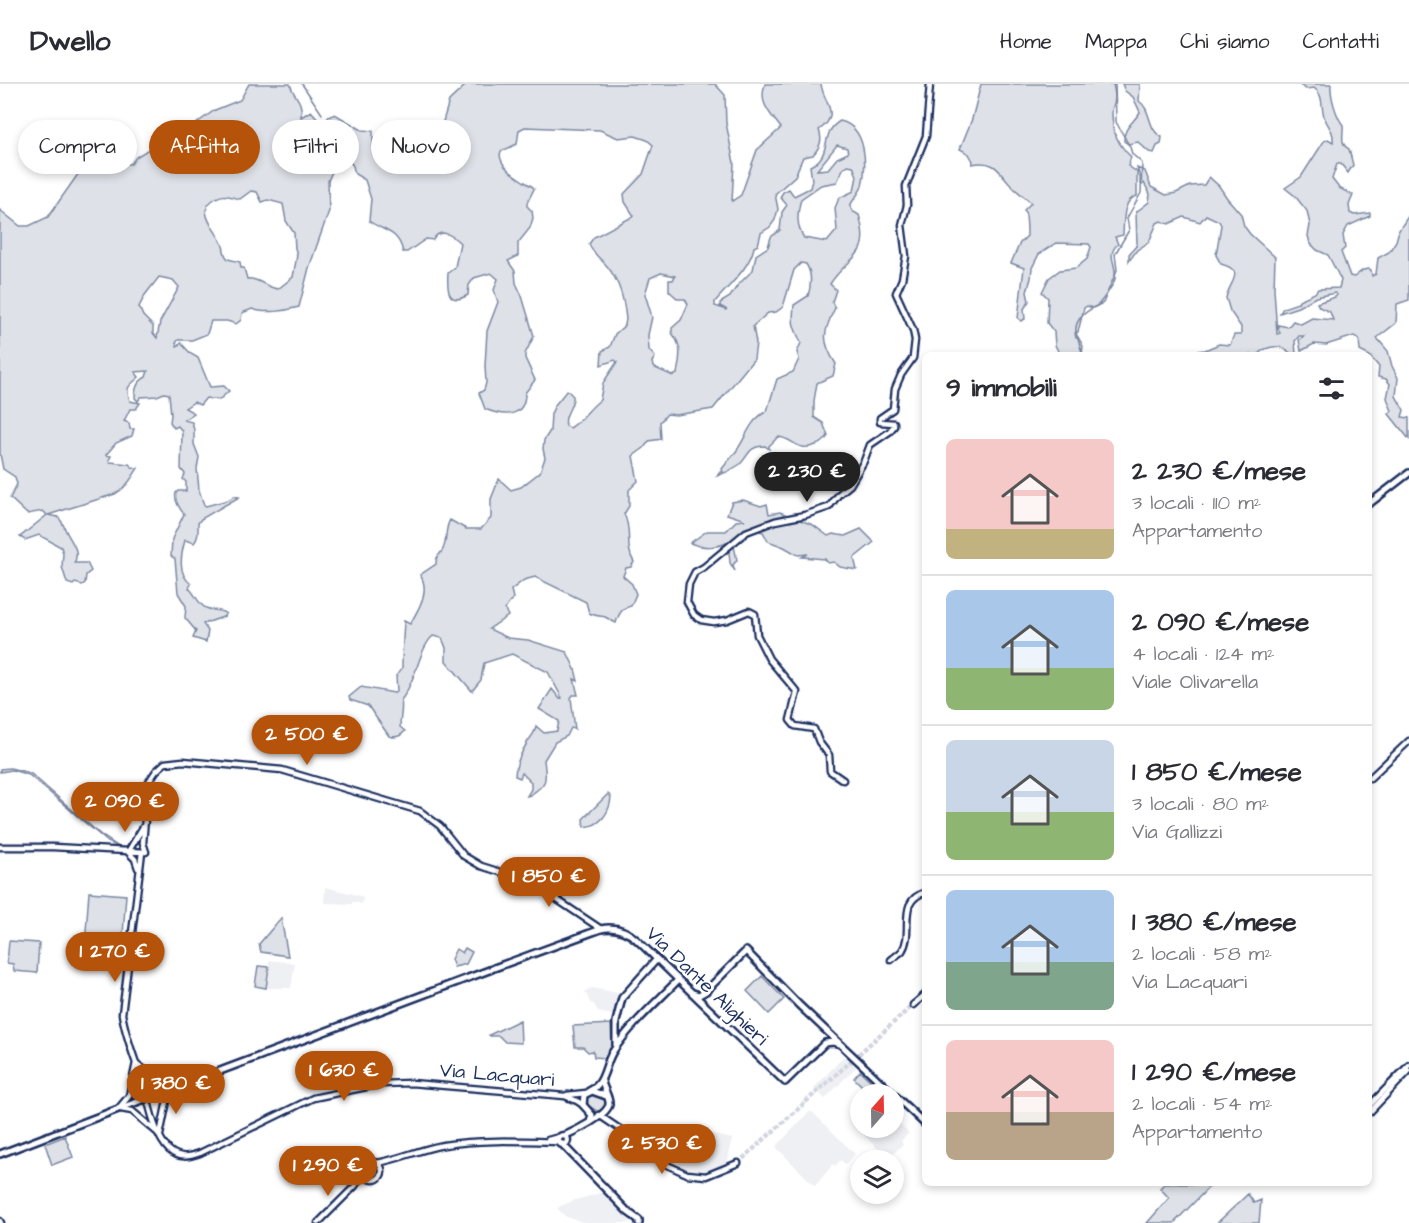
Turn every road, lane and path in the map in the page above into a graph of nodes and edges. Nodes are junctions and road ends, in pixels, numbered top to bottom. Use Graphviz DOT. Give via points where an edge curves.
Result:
graph roads {
  1 [pos="930,84"];
  2 [pos="1409,473"];
  3 [pos="1372,501"];
  4 [pos="1409,741"];
  5 [pos="1372,776"];
  6 [pos="843,780"];
  7 [pos="144,824"];
  8 [pos="132,842"];
  9 [pos="143,843"];
  10 [pos="0,847"];
  11 [pos="128,852"];
  12 [pos="142,852"];
  13 [pos="140,868"];
  14 [pos="922,894"];
  15 [pos="601,929"];
  16 [pos="657,959"];
  17 [pos="891,960"];
  18 [pos="678,980"];
  19 [pos="691,992"];
  20 [pos="922,997"];
  21 [pos="913,1005"];
  22 [pos="840,1044"];
  23 [pos="616,1047"];
  24 [pos="136,1063"];
  25 [pos="1409,1065"];
  26 [pos="1409,1071"];
  27 [pos="602,1081"];
  28 [pos="176,1088"];
  29 [pos="587,1092"];
  30 [pos="565,1096"];
  31 [pos="607,1096"];
  32 [pos="1372,1103"];
  33 [pos="583,1105"];
  34 [pos="117,1109"];
  35 [pos="588,1110"];
  36 [pos="1372,1110"];
  37 [pos="599,1116"];
  38 [pos="922,1121"];
  39 [pos="589,1122"];
  40 [pos="160,1135"];
  41 [pos="563,1140"];
  42 [pos="0,1154"];
  43 [pos="393,1161"];
  44 [pos="377,1163"];
  45 [pos="738,1163"];
  46 [pos="364,1171"];
  47 [pos="382,1173"];
  48 [pos="371,1180"];
  49 [pos="354,1186"];
  50 [pos="638,1222"];
  51 [pos="318,1223"];
  1 -- 6 [label="street" via="926,136 906,186 902,225 906,256 896,293 913,330 913,358 897,385 895,406 880,418 880,422 890,421 894,426 870,445 850,485 830,507 746,532 695,572 689,584 688,607 701,620 727,620 748,611 755,614 757,635 770,659 797,692 790,720 795,726 814,729 829,755 830,771"];
  2 -- 3 [label="main road"];
  4 -- 5 [label="street"];
  7 -- 8 [label="street"];
  7 -- 9 [label="street"];
  7 -- 15 [label="street" via="148,783 165,764 183,761 282,770 420,811 440,826 464,856 541,889"];
  8 -- 9 [label="street"];
  8 -- 11 [label="street"];
  9 -- 12 [label="street"];
  10 -- 11 [label="street"];
  11 -- 12 [label="street"];
  11 -- 13 [label="street"];
  12 -- 13 [label="street, Via Lacquari"];
  13 -- 24 [label="street, Via Lacquari" via="122,1014"];
  14 -- 17 [label="street" via="910,903 906,941"];
  15 -- 16 [label="main road, Via Dante Alighieri" via="628,932"];
  15 -- 28 [label="main road"];
  16 -- 18 [label="main road, Via Dante Alighieri"];
  16 -- 23 [label="main road" via="622,998 616,1022"];
  18 -- 19 [label="main road, Via Dante Alighieri"];
  18 -- 23 [label="main road"];
  19 -- 22 [label="main road, Via Dante Alighieri" via="785,1082 825,1043"];
  19 -- 22 [label="main road" via="699,995 706,991 746,951"];
  20 -- 21 [label="street"];
  22 -- 38 [label="main road"];
  23 -- 27 [label="main road"];
  24 -- 28 [label="street" via="166,1087"];
  24 -- 34 [label="street" via="129,1096"];
  24 -- 40 [label="street, Via Lacquari"];
  25 -- 32 [label="street"];
  26 -- 36 [label="street"];
  27 -- 29 [label="main road"];
  27 -- 31 [label="main road"];
  28 -- 34 [label="main road, bridge"];
  28 -- 40 [label="street" via="168,1096"];
  29 -- 30 [label="street, Via Lacquari"];
  29 -- 31 [label="main road"];
  29 -- 33 [label="main road"];
  30 -- 33 [label="street, Via Lacquari"];
  30 -- 40 [label="street, Via Lacquari" via="388,1084 313,1098 189,1157 169,1150"];
  31 -- 37 [label="main road" via="608,1108"];
  33 -- 35 [label="main road"];
  34 -- 40 [label="street" via="132,1111"];
  34 -- 42 [label="main road"];
  35 -- 37 [label="main road"];
  35 -- 39 [label="main road" via="593,1117"];
  37 -- 39 [label="main road"];
  37 -- 45 [label="street" via="665,1164 687,1174 706,1176"];
  39 -- 41 [label="main road"];
  41 -- 43 [label="street" via="446,1145"];
  41 -- 50 [label="main road" via="568,1151"];
  43 -- 44 [label="street"];
  43 -- 47 [label="street"];
  44 -- 46 [label="street" via="369,1163"];
  44 -- 47 [label="street"];
  46 -- 48 [label="street"];
  46 -- 49 [label="street"];
  47 -- 48 [label="street"];
  48 -- 49 [label="street"];
  49 -- 51 [label="street"];
}
